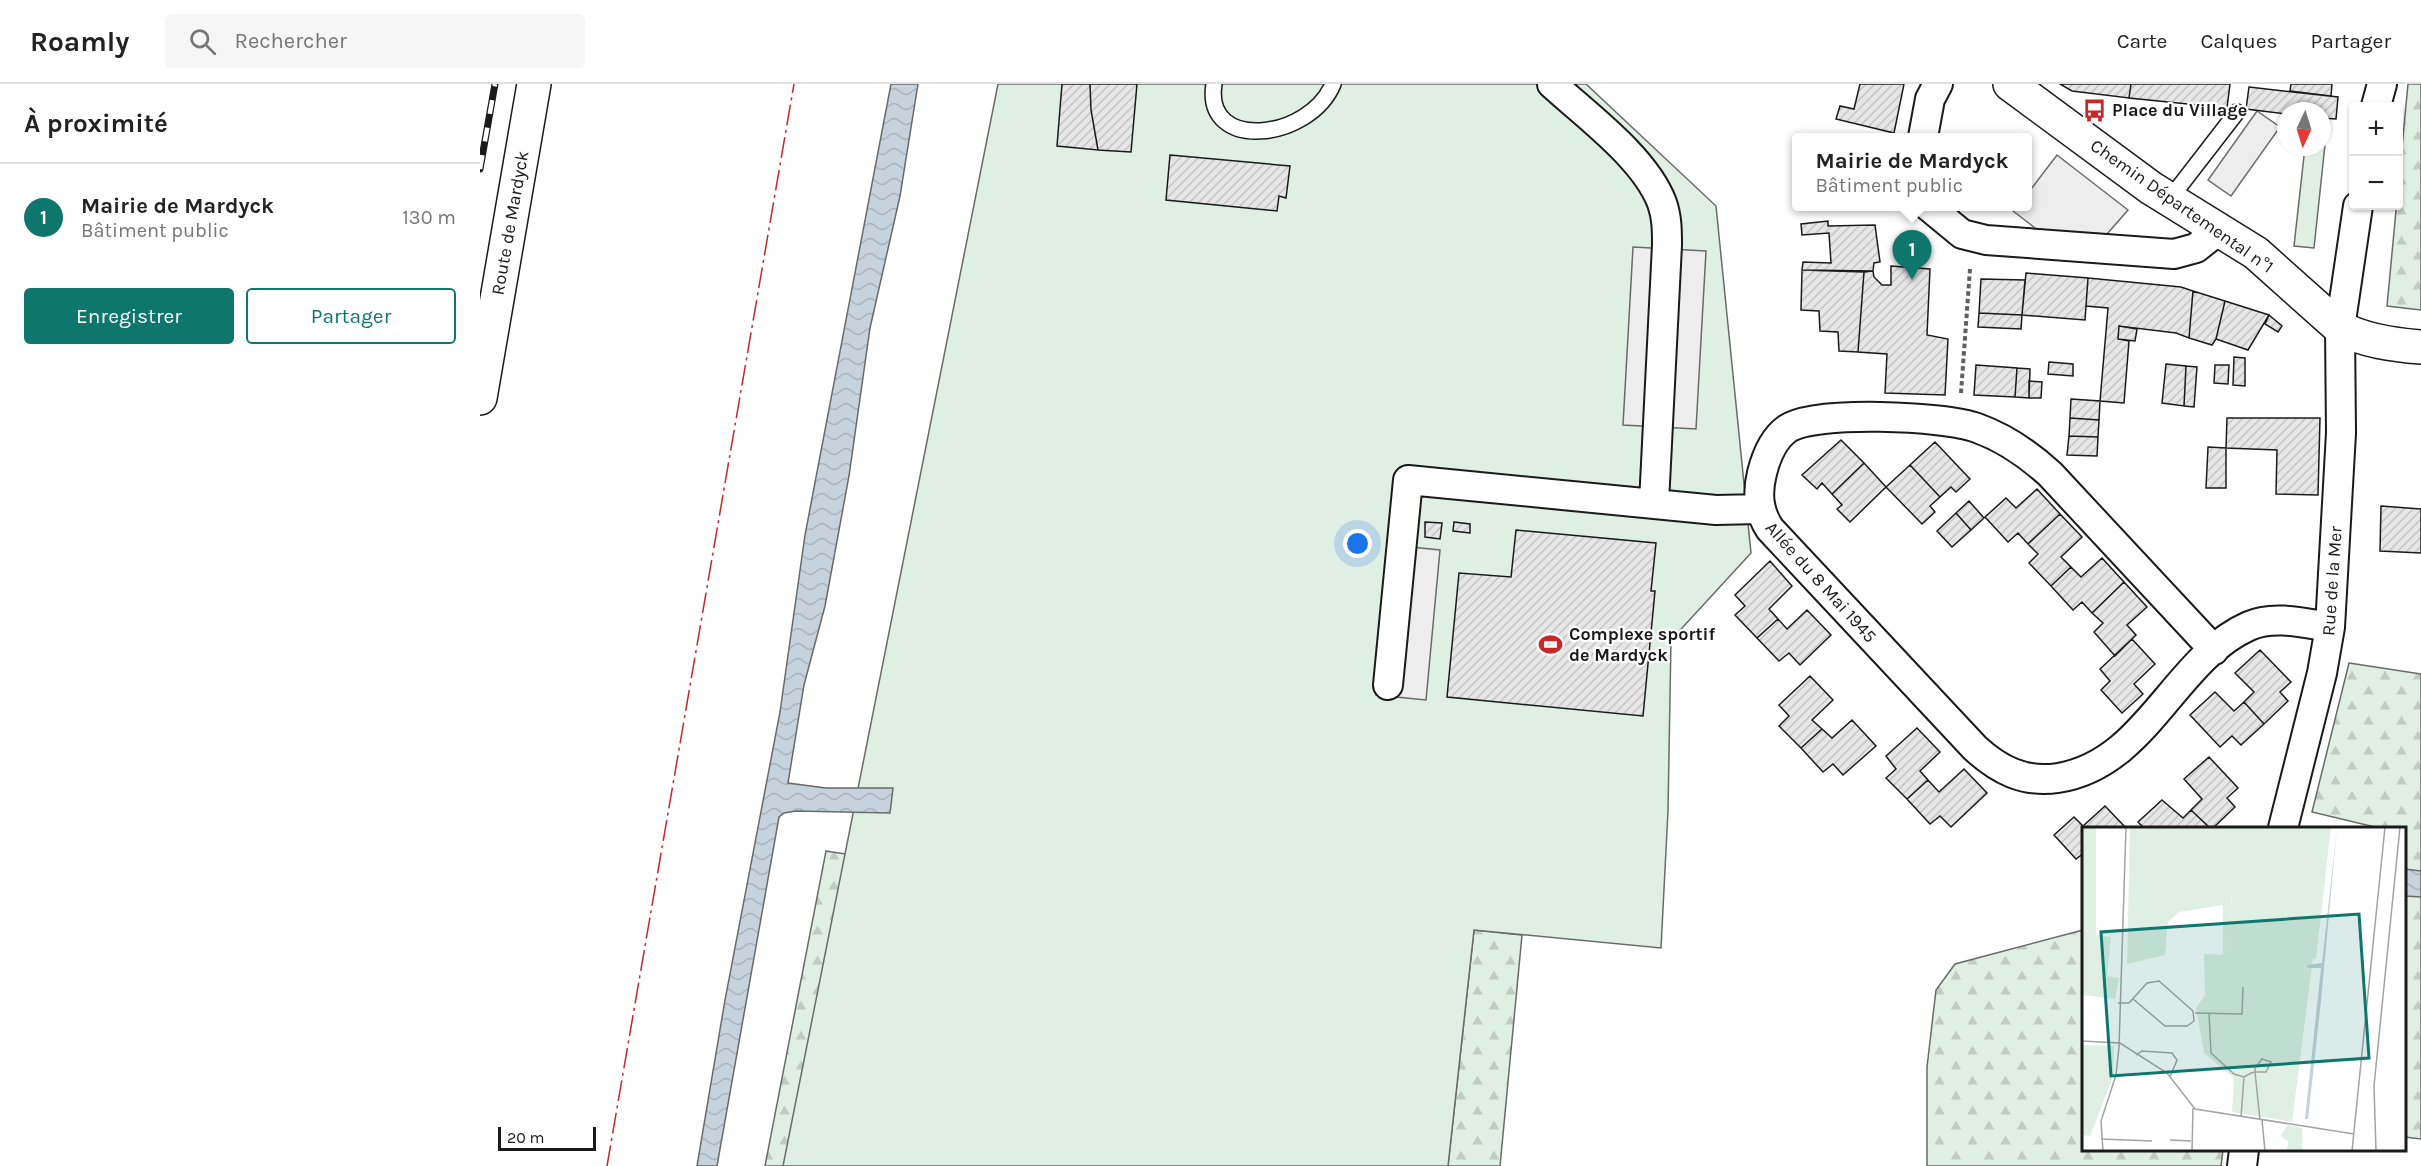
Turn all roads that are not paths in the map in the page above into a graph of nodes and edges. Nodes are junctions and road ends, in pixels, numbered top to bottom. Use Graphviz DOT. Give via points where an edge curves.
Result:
graph roads {
  1 [pos="534,84"];
  2 [pos="1214,84"];
  3 [pos="1333,84"];
  4 [pos="1552,84"];
  5 [pos="1938,84"];
  6 [pos="2010,84"];
  7 [pos="2382,84"];
  8 [pos="2377,102"];
  9 [pos="2237,112"];
  10 [pos="1924,133"];
  11 [pos="2169,200"];
  12 [pos="2357,210"];
  13 [pos="1933,211"];
  14 [pos="2220,229"];
  15 [pos="2340,328"];
  16 [pos="2421,347"];
  17 [pos="480,398"];
  18 [pos="1654,503"];
  19 [pos="1760,509"];
  20 [pos="2330,627"];
  21 [pos="2214,650"];
  22 [pos="1388,685"];
  23 [pos="2283,827"];
  24 [pos="2244,1151"];
  25 [pos="2242,1166"];
  1 -- 17 [label="street, Route de Mardyck"];
  2 -- 3 [label="lane" via="1214,103 1227,122 1266,131 1297,123 1310,114"];
  4 -- 18 [label="street" via="1650,179 1665,215 1664,329"];
  5 -- 10 [label="street" via="1930,99"];
  6 -- 11 [label="street, Chemin Départemental n°1"];
  7 -- 8 [label="street"];
  9 -- 11 [label="lane"];
  11 -- 14 [label="street, Chemin Départemental n°1"];
  12 -- 15 [label="street, Rue de la Mer"];
  13 -- 14 [label="street" via="1952,228 1972,238 2174,254 2196,248"];
  14 -- 15 [label="street, Chemin Départemental n°1" via="2270,265"];
  15 -- 16 [label="street, Chemin Départemental n°1" via="2392,344"];
  15 -- 20 [label="street, Rue de la Mer" via="2341,433"];
  18 -- 19 [label="street" via="1716,510"];
  18 -- 22 [label="street" via="1408,480"];
  19 -- 21 [label="street, Allée du 8 Mai 1945" via="1760,480 1769,453 1786,430 1797,424 1845,418 1974,427 2007,440 2036,461"];
  19 -- 21 [label="street, Allée du 8 Mai 1945" via="1779,541 1975,748 2011,774 2055,778 2104,760 2145,726"];
  20 -- 21 [label="street, Allée du 8 Mai 1945" via="2266,622 2238,632"];
  20 -- 23 [label="street, Rue de la Mer"];
  24 -- 25 [label="street"];
}
